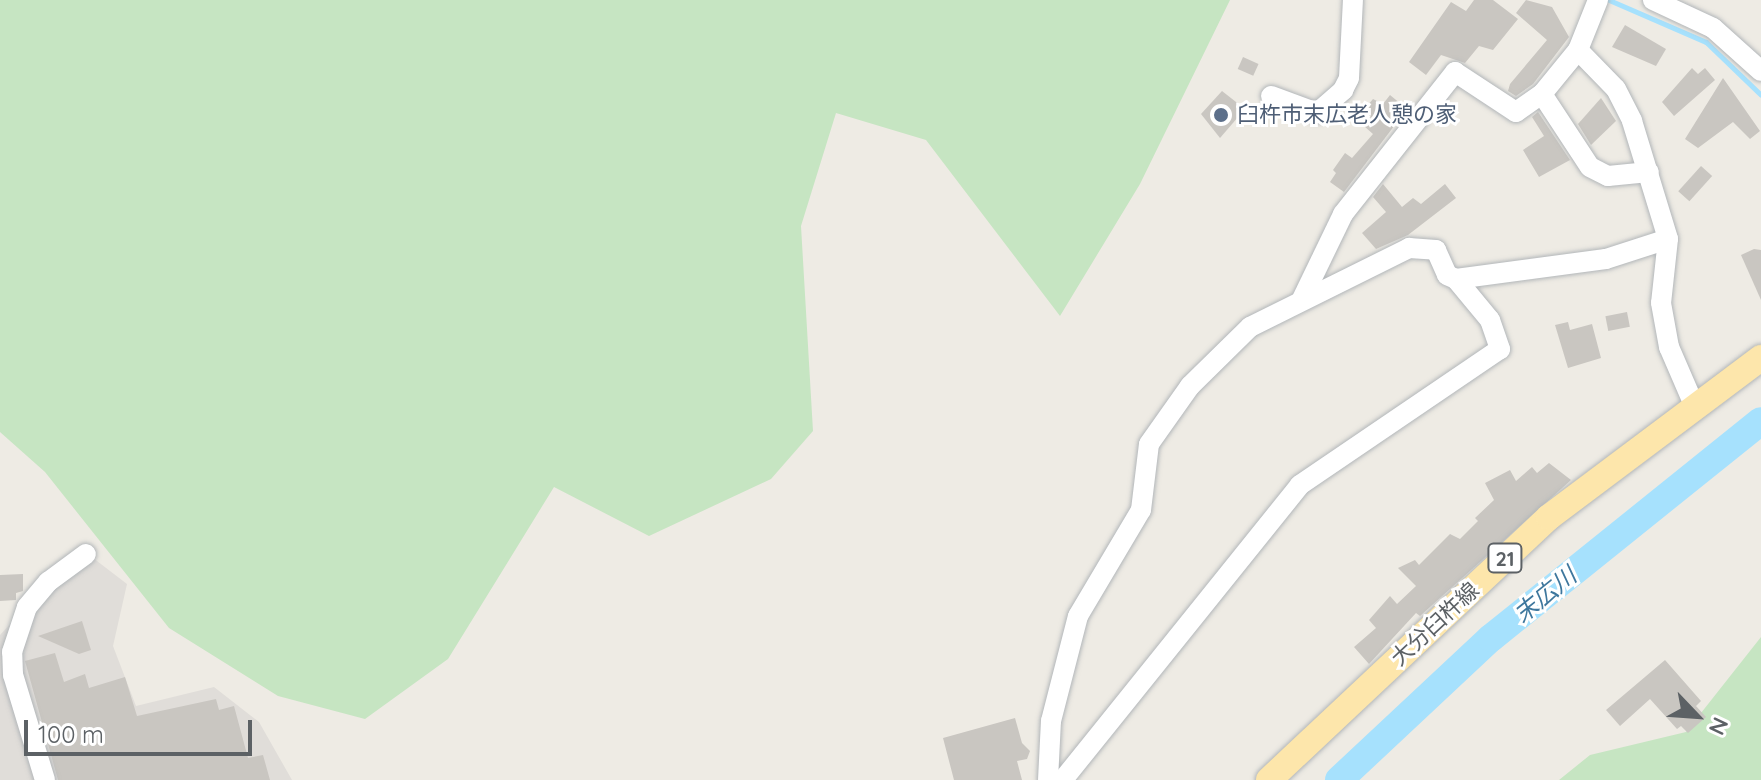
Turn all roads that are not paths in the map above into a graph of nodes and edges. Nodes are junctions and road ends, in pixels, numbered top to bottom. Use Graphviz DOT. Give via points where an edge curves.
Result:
graph roads {
  1 [pos="1353,0"];
  2 [pos="1653,0"];
  3 [pos="1596,6"];
  4 [pos="1578,50"];
  5 [pos="1761,71"];
  6 [pos="1542,94"];
  7 [pos="1271,96"];
  8 [pos="1649,172"];
  9 [pos="1668,239"];
  10 [pos="1456,279"];
  11 [pos="1302,299"];
  12 [pos="1761,358"];
  13 [pos="1695,407"];
  14 [pos="86,554"];
  15 [pos="45,780"];
  16 [pos="1048,780"];
  17 [pos="1063,780"];
  18 [pos="1269,780"];
  1 -- 7 [label="street" via="1349,78 1343,90 1317,113"];
  2 -- 5 [label="street" via="1713,28"];
  3 -- 4 [label="street"];
  4 -- 6 [label="street"];
  4 -- 8 [label="street" via="1624,100"];
  6 -- 8 [label="street" via="1590,167 1608,176"];
  6 -- 11 [label="street" via="1509,111 1455,72 1343,214"];
  8 -- 9 [label="street"];
  9 -- 10 [label="street" via="1606,259"];
  9 -- 13 [label="street" via="1661,303 1673,359"];
  10 -- 11 [label="street" via="1447,275 1436,250 1417,247"];
  10 -- 17 [label="street" via="1490,320 1500,349 1300,485"];
  11 -- 16 [label="street" via="1250,327 1211,362 1149,444 1141,510 1078,616 1051,721"];
  12 -- 13 [label="main road, 大分臼杵線 / 21"];
  13 -- 18 [label="main road, 大分臼杵線 / 21" via="1549,517"];
  14 -- 15 [label="street" via="48,582 27,607 12,652 13,675"];
}
